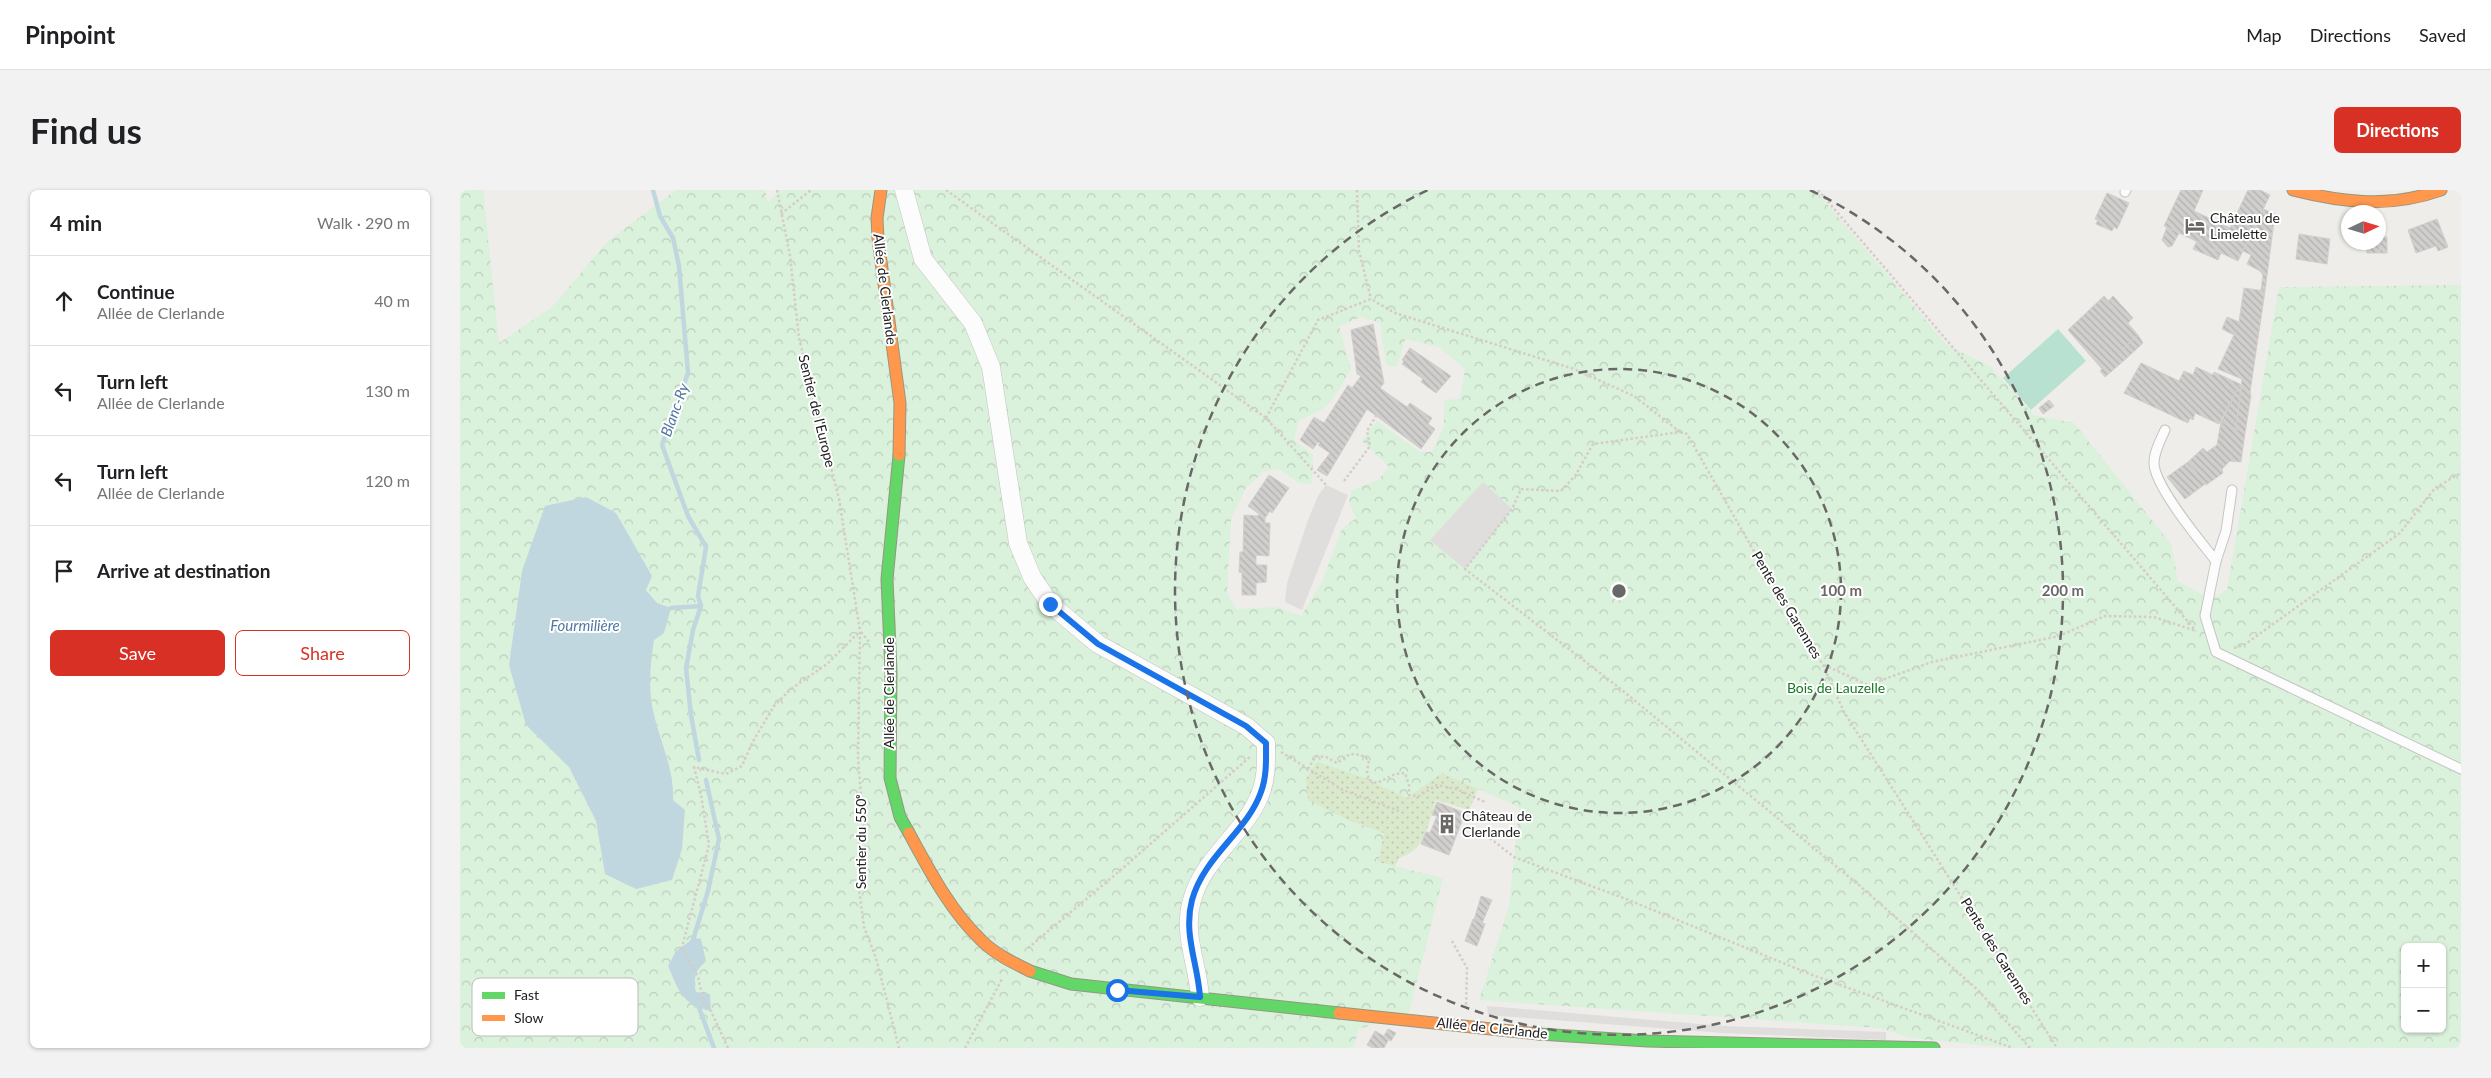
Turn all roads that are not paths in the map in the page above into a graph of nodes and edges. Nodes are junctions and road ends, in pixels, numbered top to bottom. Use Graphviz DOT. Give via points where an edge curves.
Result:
graph roads {
  1 [pos="881,190"];
  2 [pos="904,190"];
  3 [pos="2293,190"];
  4 [pos="2441,190"];
  5 [pos="2164,430"];
  6 [pos="2232,490"];
  7 [pos="2216,561"];
  8 [pos="2461,769"];
  9 [pos="1200,997"];
  10 [pos="1934,1048"];
  1 -- 9 [label="street, Allée de Clerlande" via="878,239 902,432 887,579 890,765 892,792 900,817 959,915 983,942 1012,962 1034,973 1071,984"];
  2 -- 9 [label="street" via="924,259 973,323 991,367 1018,543 1032,577 1050,604 1098,644 1246,726 1266,743 1266,775 1256,804 1207,866 1191,901 1189,933"];
  3 -- 4 [label="street" via="2344,201 2381,204 2419,198"];
  5 -- 7 [label="lane" via="2154,464 2158,478 2188,526"];
  6 -- 7 [label="lane" via="2226,531"];
  7 -- 8 [label="lane" via="2205,616 2216,652"];
  9 -- 10 [label="street, Allée de Clerlande" via="1605,1039"];
}
